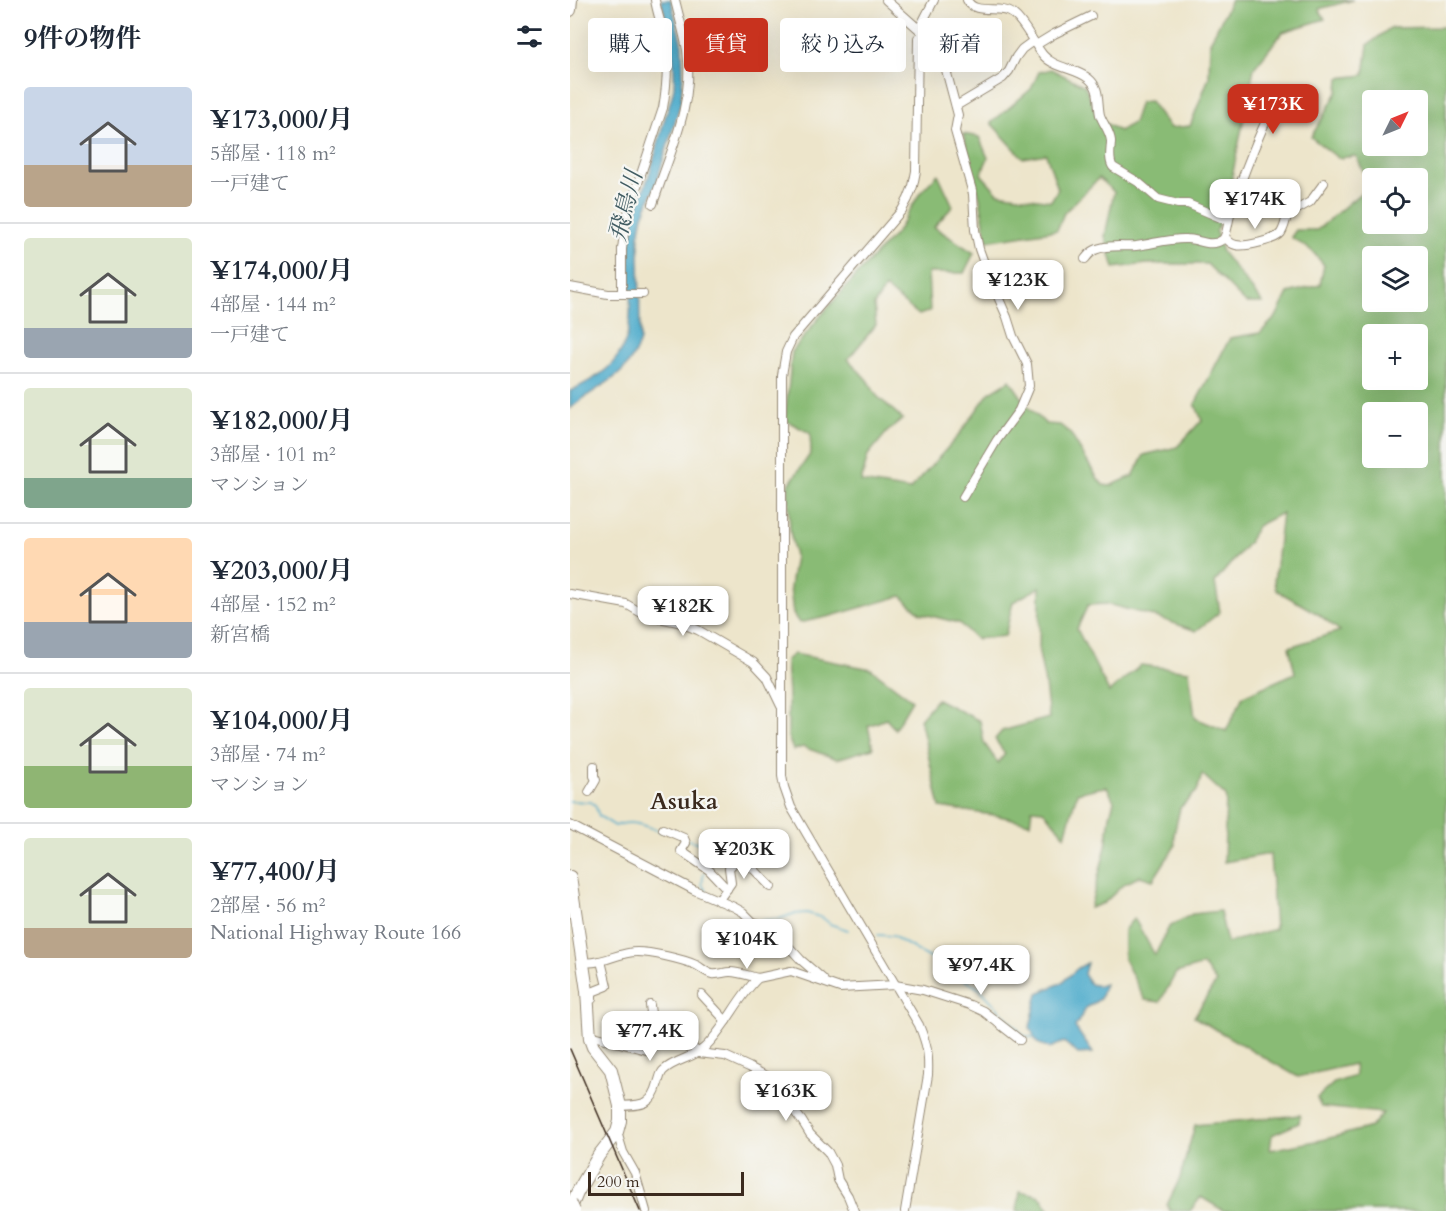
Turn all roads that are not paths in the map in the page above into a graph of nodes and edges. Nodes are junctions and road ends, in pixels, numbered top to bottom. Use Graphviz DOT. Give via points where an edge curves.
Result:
graph roads {
  1 [pos="571,0"];
  2 [pos="655,0"];
  3 [pos="675,0"];
  4 [pos="886,0"];
  5 [pos="934,0"];
  6 [pos="967,0"];
  7 [pos="570,10"];
  8 [pos="1091,16"];
  9 [pos="925,18"];
  10 [pos="918,38"];
  11 [pos="1035,43"];
  12 [pos="956,106"];
  13 [pos="1272,108"];
  14 [pos="1324,183"];
  15 [pos="653,204"];
  16 [pos="1228,221"];
  17 [pos="1225,237"];
  18 [pos="1085,259"];
  19 [pos="570,287"];
  20 [pos="625,294"];
  21 [pos="642,294"];
  22 [pos="963,498"];
  23 [pos="570,594"];
  24 [pos="782,708"];
  25 [pos="594,766"];
  26 [pos="589,792"];
  27 [pos="570,825"];
  28 [pos="663,829"];
  29 [pos="570,877"];
  30 [pos="771,887"];
  31 [pos="727,889"];
  32 [pos="719,899"];
  33 [pos="601,961"];
  34 [pos="583,962"];
  35 [pos="758,978"];
  36 [pos="828,985"];
  37 [pos="895,985"];
  38 [pos="702,995"];
  39 [pos="650,1005"];
  40 [pos="588,1011"];
  41 [pos="726,1021"];
  42 [pos="652,1032"];
  43 [pos="590,1035"];
  44 [pos="1020,1040"];
  45 [pos="698,1053"];
  46 [pos="620,1106"];
  47 [pos="617,1132"];
  48 [pos="572,1194"];
  49 [pos="571,1210"];
  50 [pos="646,1211"];
  51 [pos="854,1211"];
  52 [pos="905,1211"];
  1 -- 7 [label="highway"];
  2 -- 20 [label="street" via="667,63 666,92 626,219 622,249"];
  3 -- 15 [label="street" via="687,51 688,82 680,126"];
  4 -- 12 [label="street" via="941,51"];
  5 -- 9 [label="street"];
  6 -- 11 [label="street" via="975,8 1014,14"];
  8 -- 11 [label="street"];
  10 -- 24 [label="street" via="916,171 908,199 798,330 786,352 782,375"];
  11 -- 12 [label="street" via="1022,49 1003,78"];
  11 -- 16 [label="street" via="1043,56 1084,75 1094,84 1100,115 1111,138 1113,167 1158,199 1188,204"];
  12 -- 22 [label="street" via="956,131 973,194 980,249 1029,376 1019,410"];
  13 -- 16 [label="street"];
  14 -- 17 [label="street" via="1310,201 1287,214 1282,232 1274,238 1237,246"];
  16 -- 17 [label="street"];
  17 -- 18 [label="street" via="1209,244 1186,238 1097,249"];
  19 -- 20 [label="street"];
  20 -- 21 [label="street"];
  23 -- 24 [label="street" via="626,604 645,615 698,630 753,662 767,677"];
  24 -- 37 [label="street" via="782,776 791,807"];
  25 -- 26 [label="street" via="596,780"];
  27 -- 32 [label="street"];
  28 -- 31 [label="street" via="685,841 681,851"];
  29 -- 34 [label="highway"];
  30 -- 31 [label="street" via="739,854 729,868 731,883"];
  31 -- 32 [label="street"];
  32 -- 36 [label="street" via="753,922 766,926"];
  33 -- 34 [label="street"];
  33 -- 35 [label="street" via="637,952 697,965 711,974 733,972"];
  33 -- 40 [label="street" via="607,986 592,992"];
  34 -- 40 [label="highway"];
  35 -- 36 [label="street" via="791,971"];
  35 -- 41 [label="street"];
  36 -- 37 [label="street"];
  37 -- 44 [label="street" via="933,992 970,1005"];
  37 -- 52 [label="street" via="918,1025 929,1056"];
  38 -- 41 [label="street"];
  39 -- 42 [label="street"];
  40 -- 43 [label="highway"];
  41 -- 45 [label="street"];
  42 -- 43 [label="street" via="652,1043 646,1050"];
  42 -- 45 [label="street" via="685,1040"];
  43 -- 46 [label="highway" via="593,1047 611,1070"];
  45 -- 46 [label="street" via="665,1069 655,1094 645,1103"];
  45 -- 51 [label="street" via="725,1056 772,1079 810,1134 828,1152"];
  46 -- 47 [label="highway"];
  47 -- 48 [label="highway"];
  47 -- 50 [label="street"];
  48 -- 49 [label="highway, bridge"];
}
